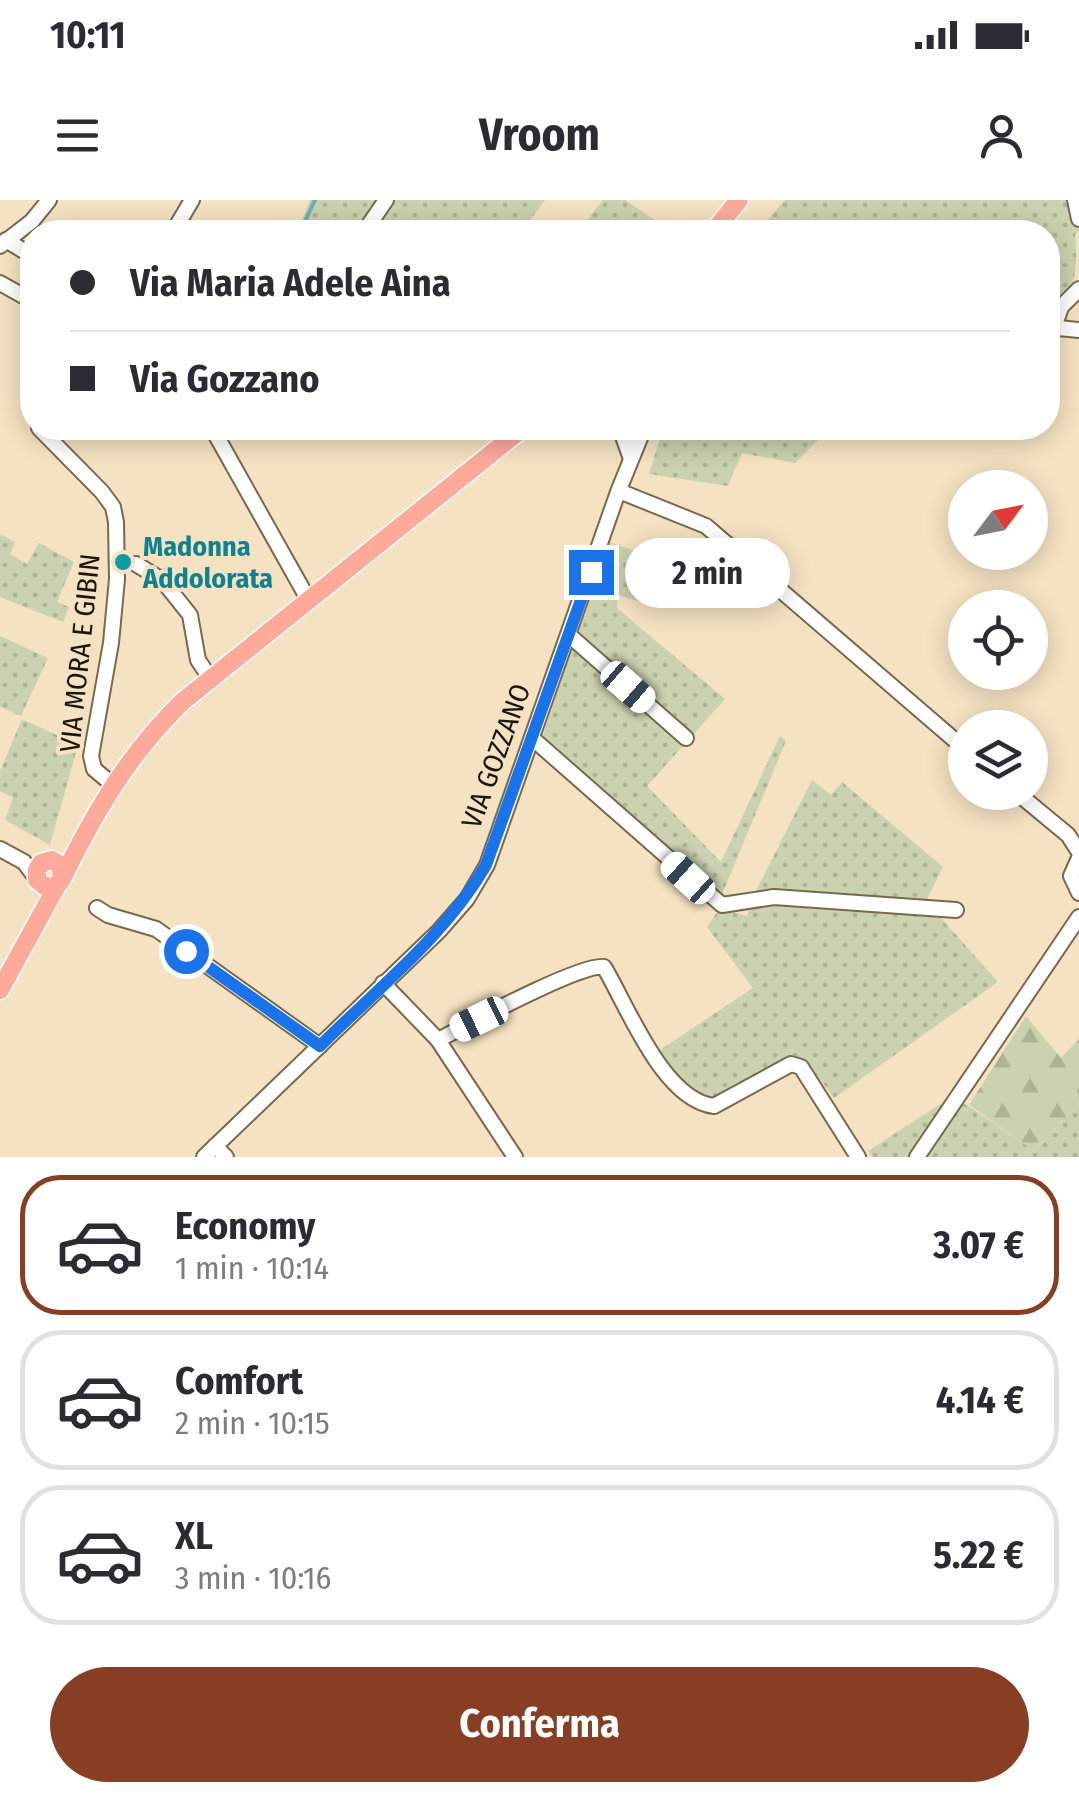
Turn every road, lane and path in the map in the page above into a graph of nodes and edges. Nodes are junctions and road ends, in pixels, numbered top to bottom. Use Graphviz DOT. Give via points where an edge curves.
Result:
graph roads {
  1 [pos="49,200"];
  2 [pos="738,200"];
  3 [pos="1076,200"];
  4 [pos="1079,219"];
  5 [pos="34,220"];
  6 [pos="722,220"];
  7 [pos="1079,289"];
  8 [pos="1060,309"];
  9 [pos="52,440"];
  10 [pos="219,440"];
  11 [pos="508,440"];
  12 [pos="627,440"];
  13 [pos="639,440"];
  14 [pos="631,459"];
  15 [pos="619,490"];
  16 [pos="136,564"];
  17 [pos="308,600"];
  18 [pos="568,635"];
  19 [pos="210,678"];
  20 [pos="948,733"];
  21 [pos="532,738"];
  22 [pos="686,738"];
  23 [pos="113,785"];
  24 [pos="1038,810"];
  25 [pos="0,849"];
  26 [pos="1079,855"];
  27 [pos="48,874"];
  28 [pos="1079,893"];
  29 [pos="97,908"];
  30 [pos="956,910"];
  31 [pos="1079,917"];
  32 [pos="383,983"];
  33 [pos="0,990"];
  34 [pos="438,1040"];
  35 [pos="320,1046"];
  36 [pos="215,1153"];
  37 [pos="854,1155"];
  38 [pos="515,1157"];
  39 [pos="917,1157"];
  1 -- 5 [label="street"];
  2 -- 6 [label="main road"];
  3 -- 4 [label="street"];
  7 -- 8 [label="street"];
  9 -- 23 [label="street, VIA MORA E GIBIN" via="115,514 111,643 90,756"];
  10 -- 17 [label="street"];
  11 -- 17 [label="main road"];
  12 -- 14 [label="street"];
  13 -- 14 [label="street, VIA GOZZANO"];
  14 -- 15 [label="street, VIA GOZZANO"];
  15 -- 18 [label="street, VIA GOZZANO"];
  15 -- 20 [label="street" via="706,526"];
  16 -- 19 [label="street" via="162,580 190,614 198,660"];
  17 -- 19 [label="main road"];
  18 -- 21 [label="street, VIA GOZZANO"];
  18 -- 22 [label="street"];
  19 -- 23 [label="main road" via="159,725"];
  21 -- 30 [label="street" via="722,905 774,897"];
  21 -- 32 [label="street, VIA GOZZANO" via="467,899"];
  23 -- 27 [label="main road"];
  24 -- 26 [label="street" via="1068,835"];
  25 -- 27 [label="street"];
  26 -- 28 [label="street" via="1070,876"];
  27 -- 33 [label="main road" via="42,908"];
  29 -- 35 [label="street" via="156,929"];
  31 -- 39 [label="street"];
  32 -- 34 [label="street"];
  32 -- 35 [label="street, VIA GOZZANO"];
  34 -- 37 [label="street" via="604,967 632,1022 688,1096 714,1106 792,1064 801,1067"];
  34 -- 38 [label="street"];
  35 -- 36 [label="street, VIA GOZZANO"];
}
